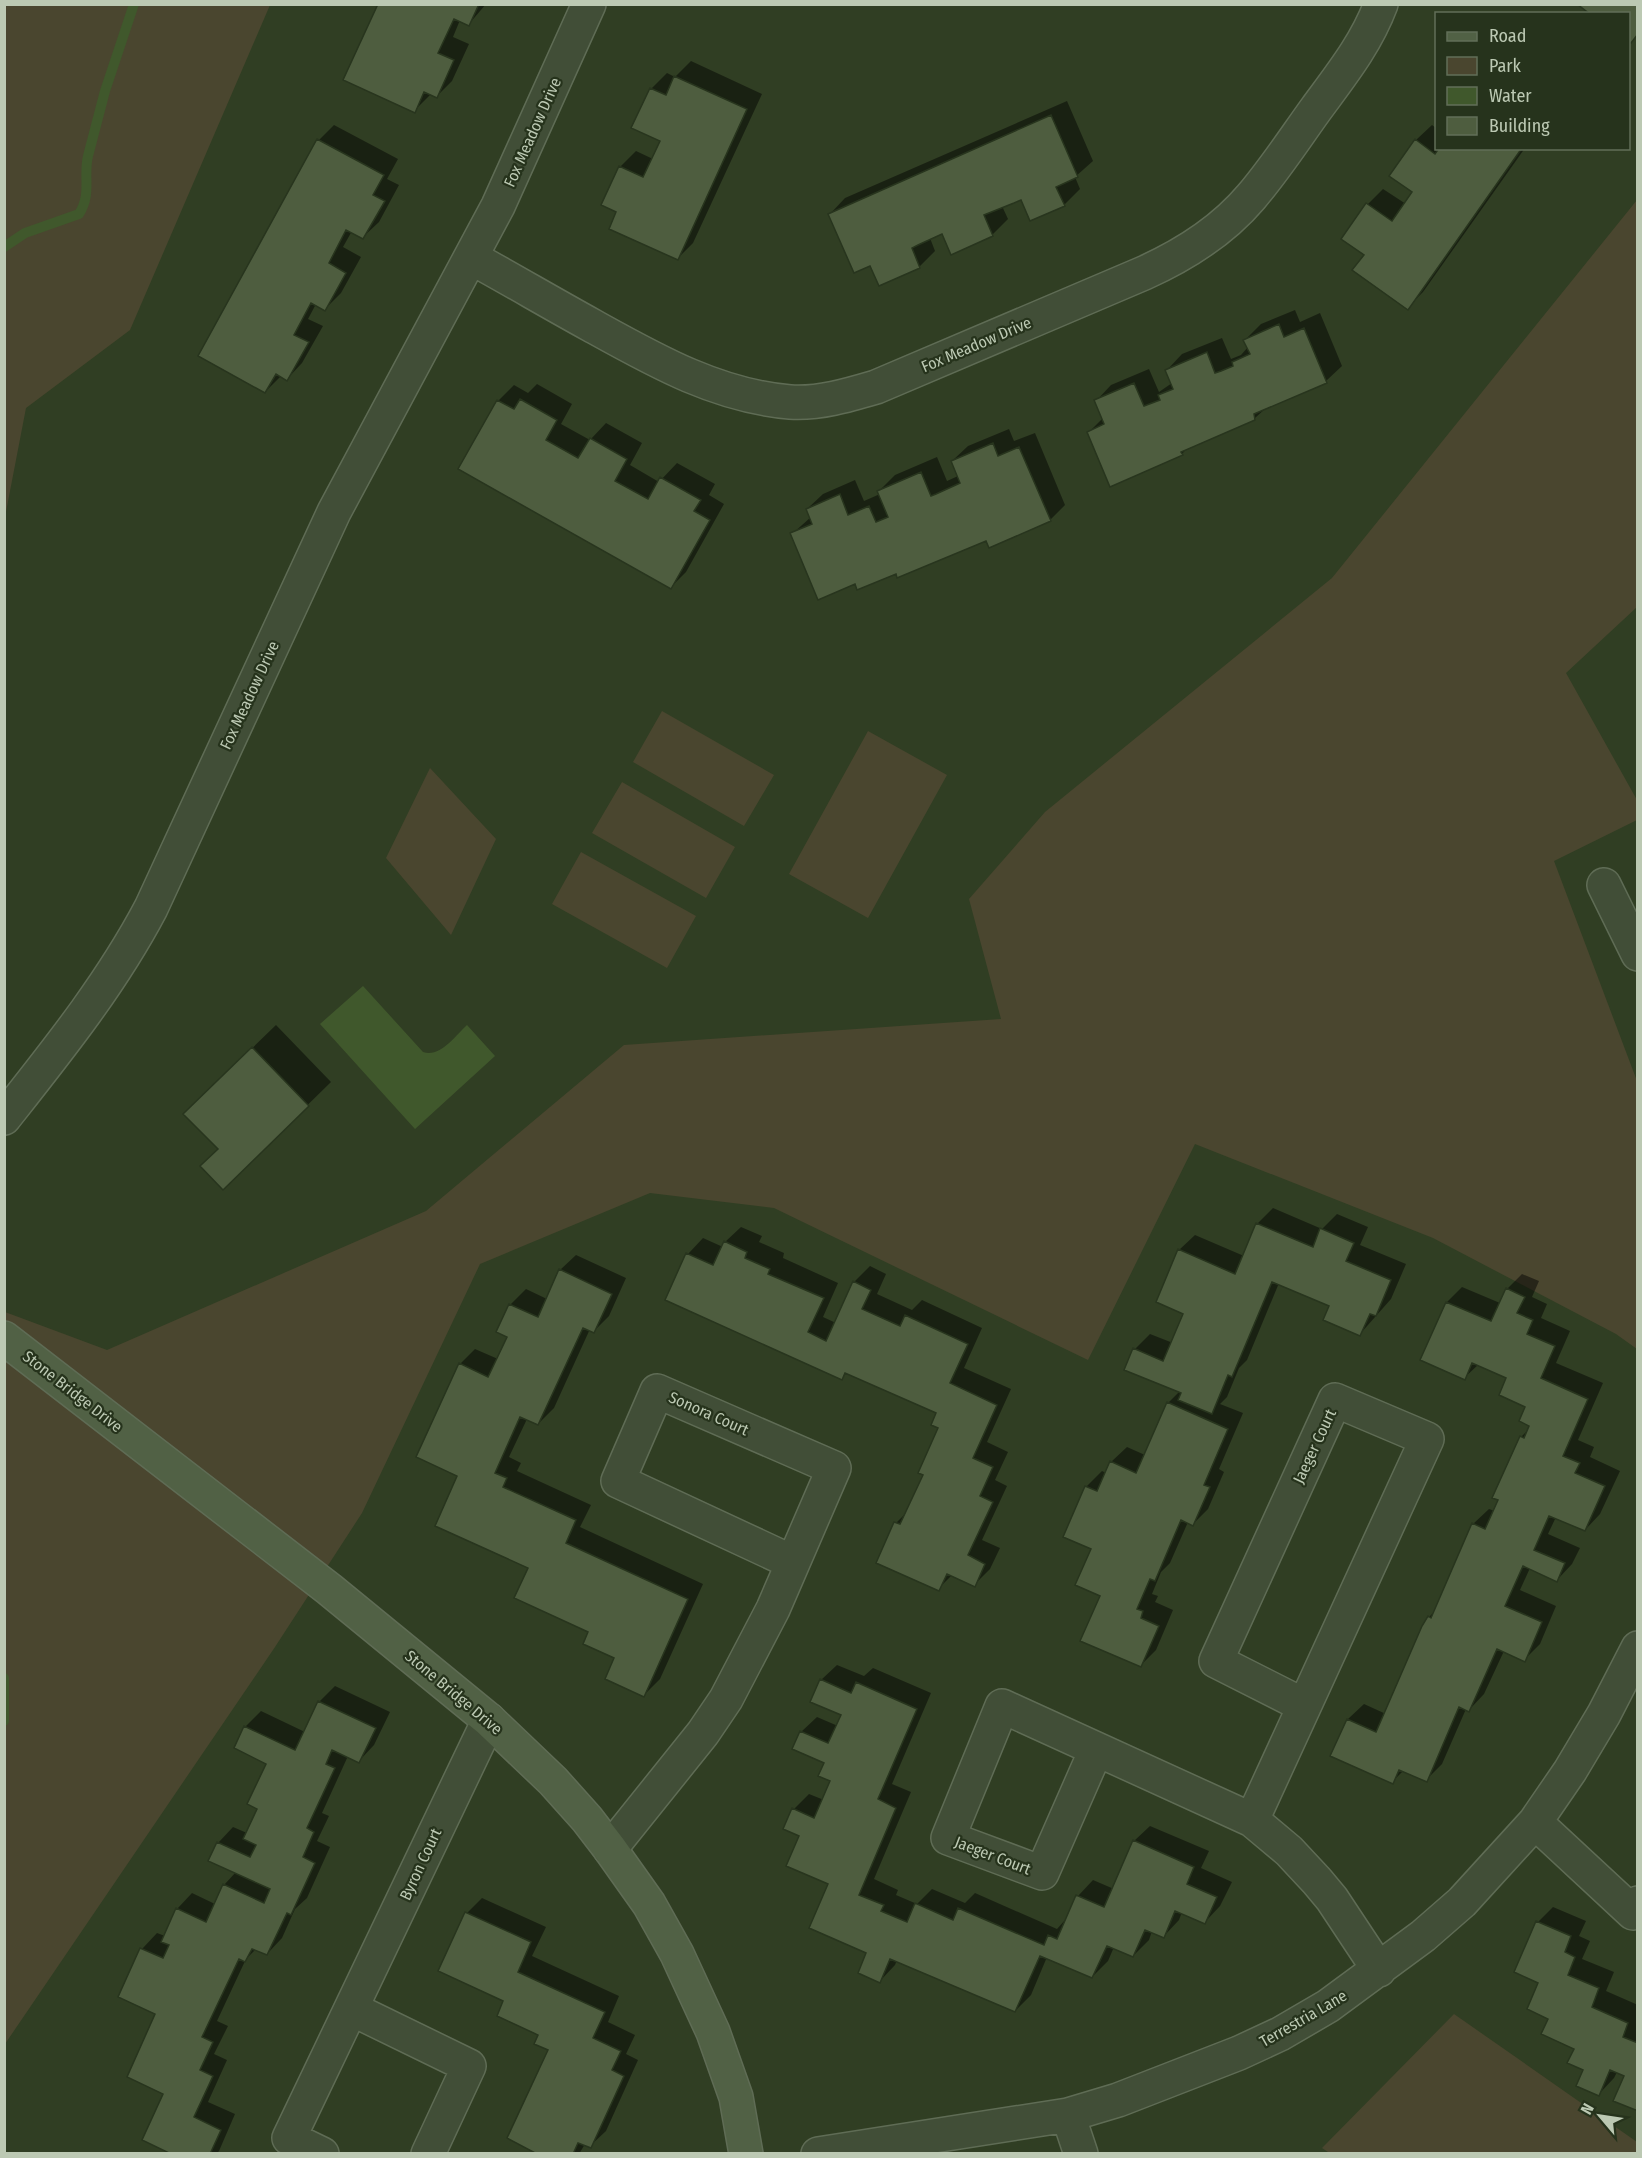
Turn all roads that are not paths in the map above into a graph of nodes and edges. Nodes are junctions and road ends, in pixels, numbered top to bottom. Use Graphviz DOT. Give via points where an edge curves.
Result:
graph roads {
  1 [pos="589,4"];
  2 [pos="1381,4"];
  3 [pos="472,258"];
  4 [pos="1604,885"];
  5 [pos="1634,934"];
  6 [pos="4,1119"];
  7 [pos="10,1342"];
  8 [pos="792,1562"];
  9 [pos="1638,1648"];
  10 [pos="1304,1705"];
  11 [pos="489,1720"];
  12 [pos="1096,1750"];
  13 [pos="1252,1820"];
  14 [pos="1535,1822"];
  15 [pos="610,1849"];
  16 [pos="1638,1904"];
  17 [pos="1379,1970"];
  18 [pos="352,2009"];
  19 [pos="1068,2115"];
  20 [pos="322,2154"];
  21 [pos="428,2154"];
  22 [pos="746,2154"];
  23 [pos="818,2154"];
  24 [pos="1081,2154"];
  1 -- 3 [label="street, Fox Meadow Drive"];
  2 -- 3 [label="street, Fox Meadow Drive" via="1364,44 1264,180 1234,215 1196,245 1144,273 860,392 792,402 731,391 695,379 657,362"];
  3 -- 6 [label="street, Fox Meadow Drive" via="334,512 136,938 90,1007"];
  4 -- 5 [label="street"];
  7 -- 11 [label="street, Stone Bridge Drive" via="329,1589"];
  8 -- 8 [label="street, Sonora Court" via="834,1467 657,1391 618,1481"];
  8 -- 15 [label="street, Sonora Court" via="773,1609 726,1699"];
  9 -- 14 [label="street, Terrestria Lane" via="1604,1714"];
  10 -- 10 [label="street, Jaeger Court" via="1427,1439 1335,1400 1216,1661"];
  10 -- 13 [label="street, Jaeger Court"];
  11 -- 15 [label="street, Stone Bridge Drive" via="553,1781"];
  11 -- 18 [label="street, Byron Court"];
  12 -- 12 [label="street, Jaeger Court" via="1002,1706 948,1838 1042,1873"];
  12 -- 13 [label="street, Jaeger Court"];
  13 -- 17 [label="street, Jaeger Court" via="1317,1881"];
  14 -- 16 [label="street" via="1633,1913"];
  14 -- 17 [label="street, Terrestria Lane" via="1462,1902"];
  15 -- 22 [label="street, Stone Bridge Drive" via="649,1904 690,1979 735,2097"];
  17 -- 19 [label="street, Terrestria Lane" via="1280,2034 1199,2070"];
  18 -- 20 [label="street, Byron Court" via="290,2138"];
  18 -- 21 [label="street" via="469,2067"];
  19 -- 23 [label="street, Terrestria Lane"];
  19 -- 24 [label="street"];
}
